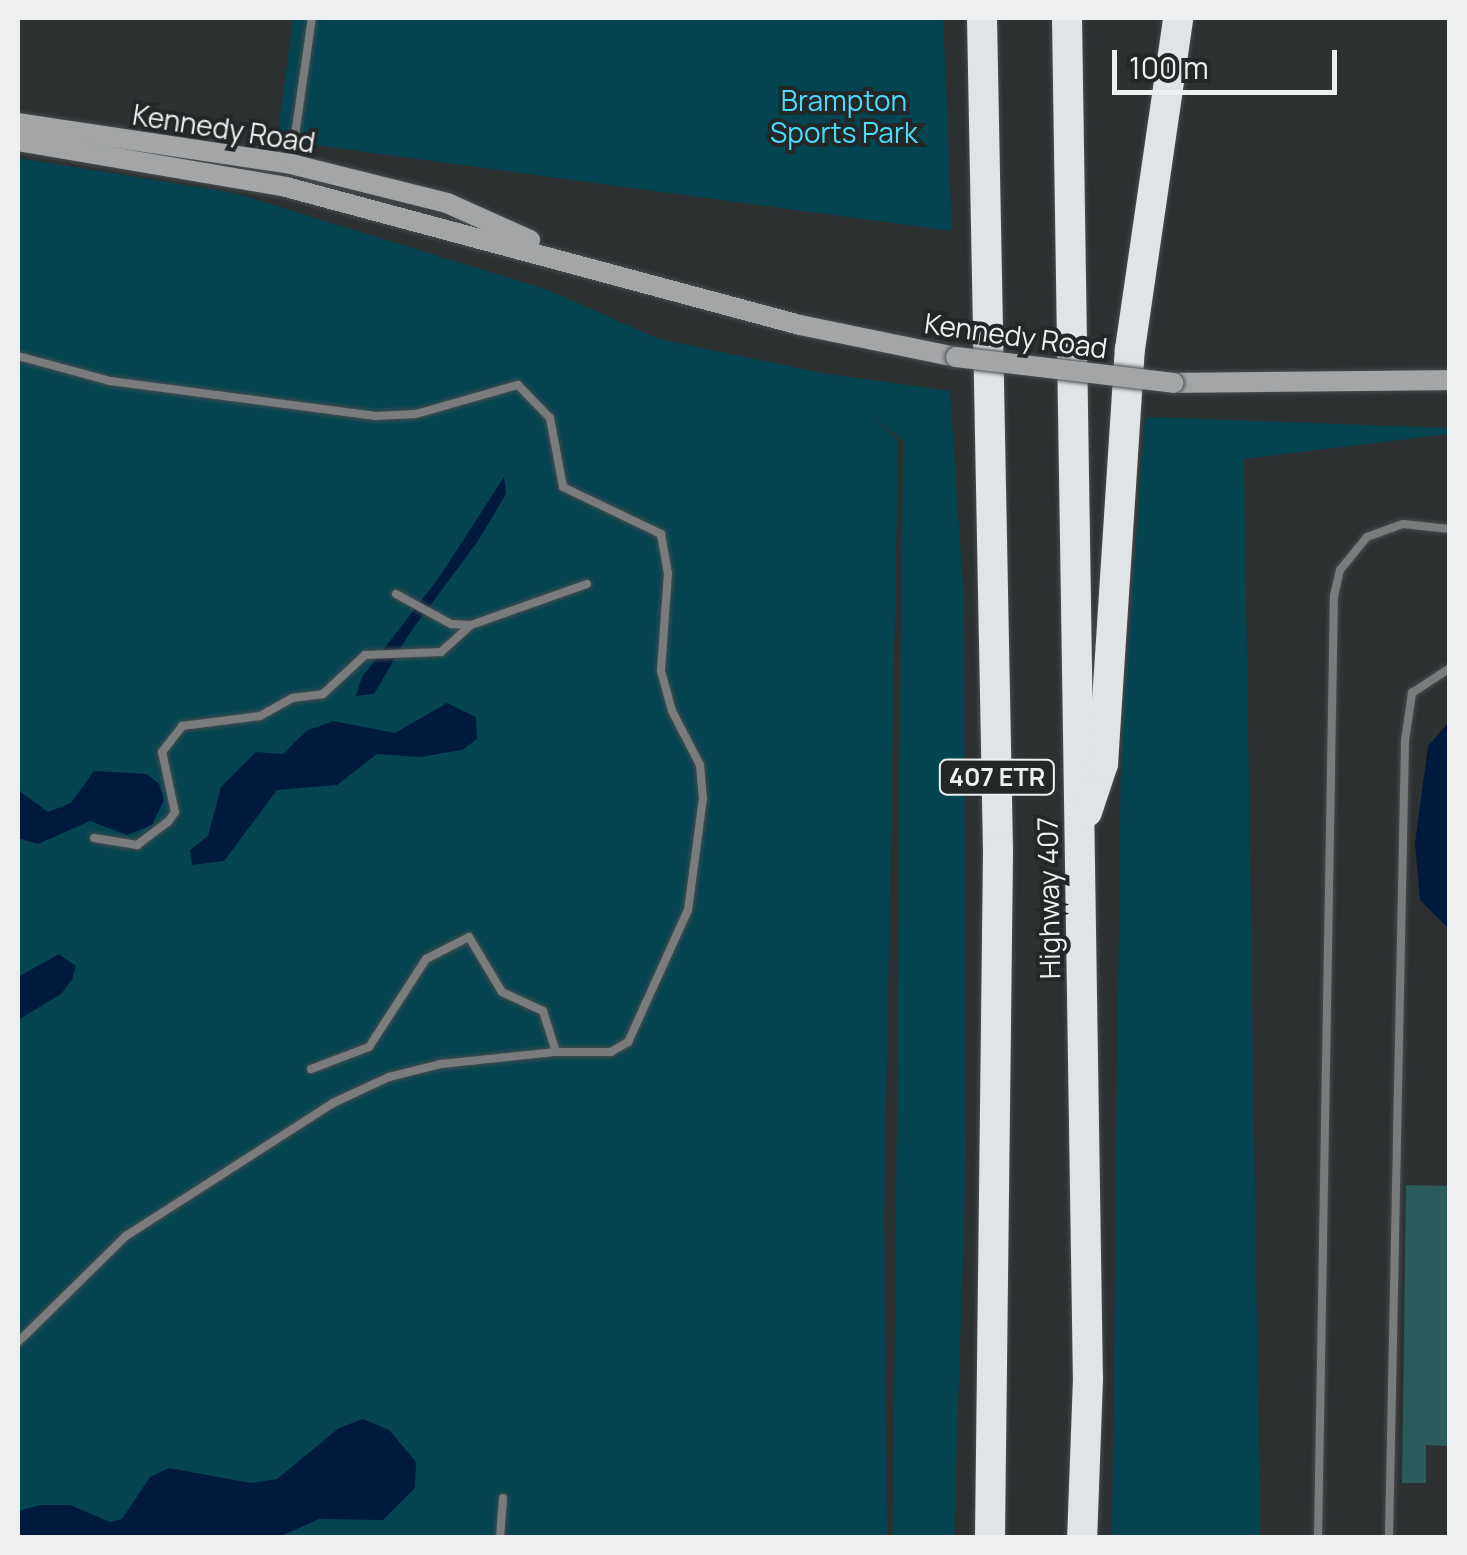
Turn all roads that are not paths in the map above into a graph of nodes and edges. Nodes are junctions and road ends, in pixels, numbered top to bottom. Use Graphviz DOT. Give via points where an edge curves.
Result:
graph roads {
  1 [pos="312,18"];
  2 [pos="982,18"];
  3 [pos="1067,18"];
  4 [pos="1178,18"];
  5 [pos="18,123"];
  6 [pos="18,141"];
  7 [pos="291,164"];
  8 [pos="286,188"];
  9 [pos="586,264"];
  10 [pos="18,356"];
  11 [pos="1450,380"];
  12 [pos="1450,529"];
  13 [pos="587,584"];
  14 [pos="396,594"];
  15 [pos="471,626"];
  16 [pos="1450,668"];
  17 [pos="1080,833"];
  18 [pos="94,838"];
  19 [pos="556,1052"];
  20 [pos="311,1069"];
  21 [pos="18,1342"];
  22 [pos="503,1498"];
  23 [pos="500,1538"];
  24 [pos="990,1538"];
  25 [pos="1082,1538"];
  26 [pos="1318,1538"];
  27 [pos="1390,1538"];
  1 -- 7 [label="lane"];
  2 -- 24 [label="highway, Highway 407 / 407 ETR" via="998,852"];
  3 -- 17 [label="highway, Highway 407 / 407 ETR"];
  4 -- 17 [label="highway" via="1147,196 1130,349 1103,764"];
  5 -- 7 [label="main road, Kennedy Road"];
  6 -- 8 [label="main road, Kennedy Road"];
  7 -- 8 [label="lane"];
  7 -- 9 [label="main road, Kennedy Road" via="446,203"];
  8 -- 9 [label="main road, Kennedy Road"];
  9 -- 11 [label="main road, Kennedy Road, bridge" via="800,325 956,357 1173,383"];
  10 -- 19 [label="lane" via="110,381 376,416 416,414 518,385 550,418 563,487 573,498 660,534 668,573 661,671 700,765 703,798 688,910 628,1042 612,1052"];
  12 -- 26 [label="lane" via="1403,524 1367,537 1340,570 1334,596"];
  13 -- 15 [label="lane"];
  14 -- 15 [label="lane" via="451,624"];
  15 -- 18 [label="lane" via="441,652 365,655 331,689 292,698 260,716 182,726 162,752 175,812 168,822 136,844"];
  16 -- 27 [label="lane" via="1412,693 1405,741"];
  17 -- 25 [label="highway, Highway 407 / 407 ETR" via="1088,1378"];
  19 -- 20 [label="lane" via="543,1011 502,992 469,937 426,959 369,1048"];
  19 -- 21 [label="lane" via="441,1064 389,1076 333,1102 126,1236"];
  22 -- 23 [label="lane"];
}
